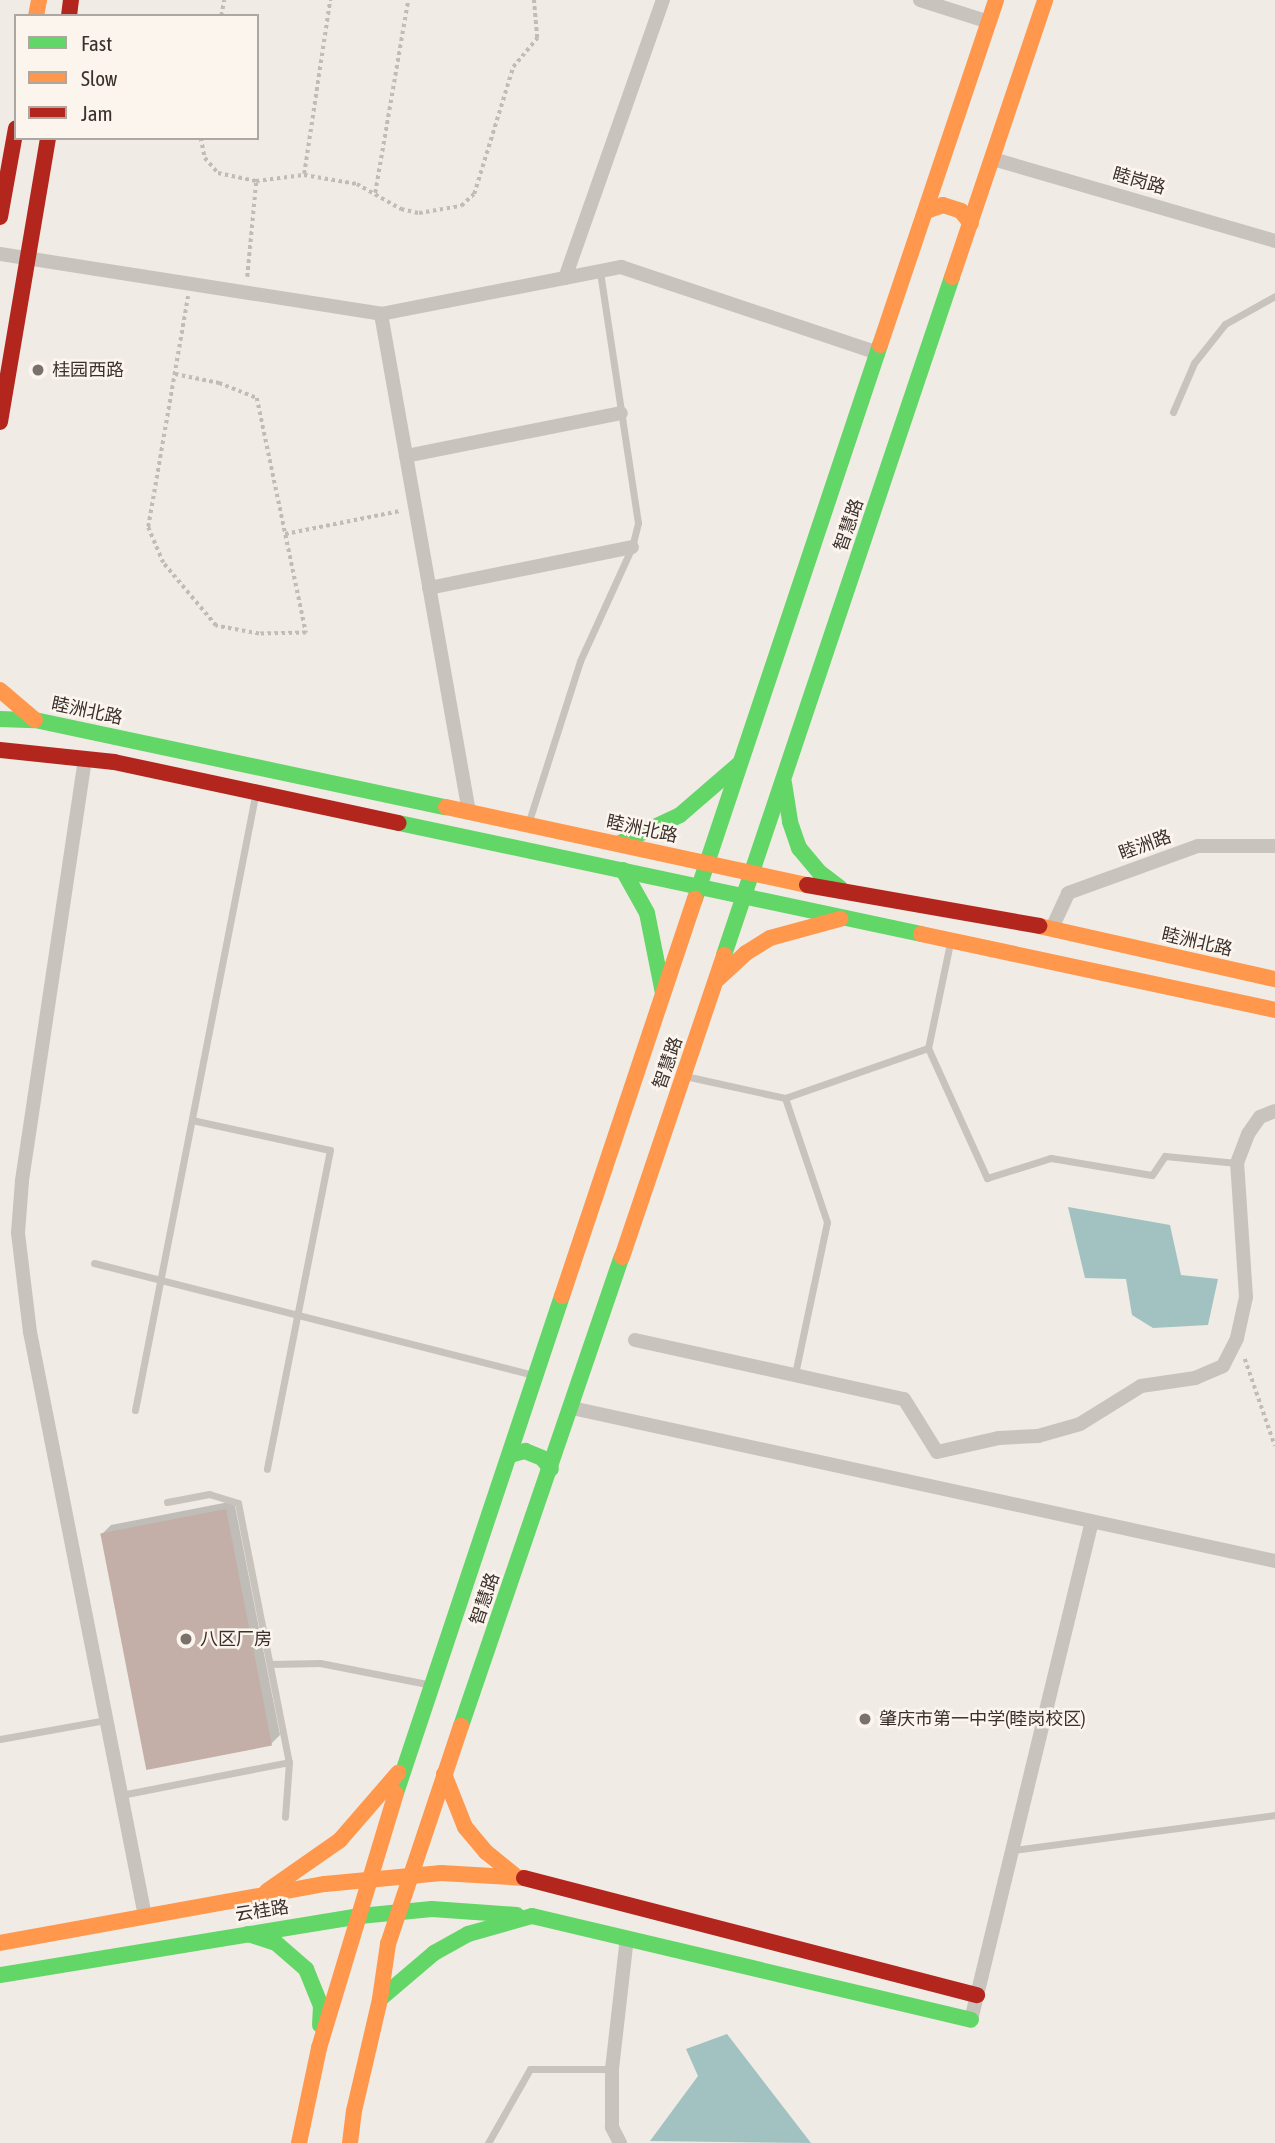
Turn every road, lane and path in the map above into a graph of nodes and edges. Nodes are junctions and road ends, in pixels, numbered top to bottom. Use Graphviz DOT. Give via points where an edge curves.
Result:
graph roads {
  1 [pos="330,0"];
  2 [pos="408,0"];
  3 [pos="534,0"];
  4 [pos="663,0"];
  5 [pos="920,0"];
  6 [pos="996,0"];
  7 [pos="1045,0"];
  8 [pos="989,22"];
  9 [pos="14,139"];
  10 [pos="48,140"];
  11 [pos="201,140"];
  12 [pos="993,159"];
  13 [pos="303,175"];
  14 [pos="256,181"];
  15 [pos="375,193"];
  16 [pos="926,211"];
  17 [pos="0,217"];
  18 [pos="971,224"];
  19 [pos="1275,241"];
  20 [pos="0,254"];
  21 [pos="28,258"];
  22 [pos="600,272"];
  23 [pos="565,278"];
  24 [pos="190,284"];
  25 [pos="245,293"];
  26 [pos="1275,296"];
  27 [pos="381,314"];
  28 [pos="878,353"];
  29 [pos="175,374"];
  30 [pos="1173,412"];
  31 [pos="621,413"];
  32 [pos="0,422"];
  33 [pos="406,456"];
  34 [pos="415,509"];
  35 [pos="285,534"];
  36 [pos="632,547"];
  37 [pos="429,588"];
  38 [pos="0,690"];
  39 [pos="0,719"];
  40 [pos="35,720"];
  41 [pos="0,750"];
  42 [pos="85,759"];
  43 [pos="740,762"];
  44 [pos="783,780"];
  45 [pos="256,792"];
  46 [pos="469,812"];
  47 [pos="527,825"];
  48 [pos="618,844"];
  49 [pos="1275,846"];
  50 [pos="707,862"];
  51 [pos="623,870"];
  52 [pos="751,875"];
  53 [pos="699,887"];
  54 [pos="845,891"];
  55 [pos="745,896"];
  56 [pos="848,918"];
  57 [pos="1052,928"];
  58 [pos="951,939"];
  59 [pos="1275,979"];
  60 [pos="716,980"];
  61 [pos="663,994"];
  62 [pos="1275,1010"];
  63 [pos="928,1048"];
  64 [pos="684,1076"];
  65 [pos="785,1098"];
  66 [pos="1275,1111"];
  67 [pos="192,1120"];
  68 [pos="1237,1163"];
  69 [pos="94,1263"];
  70 [pos="160,1280"];
  71 [pos="298,1315"];
  72 [pos="1237,1338"];
  73 [pos="635,1340"];
  74 [pos="795,1375"];
  75 [pos="536,1376"];
  76 [pos="572,1408"];
  77 [pos="135,1410"];
  78 [pos="1275,1446"];
  79 [pos="510,1455"];
  80 [pos="267,1469"];
  81 [pos="551,1469"];
  82 [pos="167,1502"];
  83 [pos="1092,1521"];
  84 [pos="1275,1561"];
  85 [pos="270,1664"];
  86 [pos="432,1685"];
  87 [pos="107,1720"];
  88 [pos="0,1739"];
  89 [pos="289,1762"];
  90 [pos="404,1767"];
  91 [pos="444,1774"];
  92 [pos="121,1795"];
  93 [pos="1275,1815"];
  94 [pos="285,1817"];
  95 [pos="1012,1850"];
  96 [pos="514,1875"];
  97 [pos="409,1876"];
  98 [pos="371,1879"];
  99 [pos="259,1896"];
  100 [pos="397,1913"];
  101 [pos="145,1916"];
  102 [pos="360,1916"];
  103 [pos="532,1916"];
  104 [pos="245,1933"];
  105 [pos="627,1938"];
  106 [pos="0,1943"];
  107 [pos="0,1975"];
  108 [pos="977,1995"];
  109 [pos="380,1999"];
  110 [pos="971,2020"];
  111 [pos="320,2049"];
  112 [pos="612,2069"];
  113 [pos="299,2143"];
  114 [pos="350,2143"];
  115 [pos="488,2143"];
  116 [pos="620,2143"];
  1 -- 13 [label="path"];
  2 -- 15 [label="path"];
  3 -- 15 [label="path" via="537,38 513,67 474,194 461,206 419,213 401,209"];
  4 -- 23 [label="street"];
  5 -- 8 [label="street"];
  6 -- 8 [label="main road, 智慧路"];
  7 -- 12 [label="main road, 智慧路"];
  8 -- 16 [label="main road, 智慧路"];
  9 -- 17 [label="main road"];
  10 -- 21 [label="main road"];
  11 -- 14 [label="path" via="205,158 218,173"];
  12 -- 18 [label="main road, 智慧路"];
  12 -- 19 [label="street, 睦岗路"];
  13 -- 14 [label="path"];
  13 -- 15 [label="path" via="357,184"];
  14 -- 25 [label="path"];
  16 -- 18 [label="main road" via="943,205 961,211"];
  16 -- 28 [label="main road, 智慧路"];
  18 -- 44 [label="main road, 智慧路"];
  20 -- 21 [label="street"];
  21 -- 24 [label="street"];
  21 -- 32 [label="main road"];
  22 -- 23 [label="street"];
  22 -- 28 [label="street" via="621,268"];
  22 -- 31 [label="lane"];
  23 -- 27 [label="street"];
  24 -- 25 [label="street"];
  24 -- 29 [label="path"];
  25 -- 27 [label="street"];
  26 -- 30 [label="lane" via="1226,324 1194,363"];
  27 -- 33 [label="street"];
  28 -- 43 [label="main road, 智慧路"];
  29 -- 35 [label="path" via="219,383 257,398"];
  29 -- 35 [label="path" via="148,527 163,563 216,626 258,634 306,634"];
  31 -- 33 [label="street"];
  31 -- 36 [label="lane" via="638,523"];
  33 -- 34 [label="street"];
  34 -- 35 [label="path"];
  34 -- 37 [label="street"];
  36 -- 37 [label="street"];
  36 -- 47 [label="lane" via="580,660"];
  37 -- 46 [label="street"];
  38 -- 40 [label="main road"];
  39 -- 40 [label="main road, 睦洲北路"];
  40 -- 46 [label="main road, 睦洲北路"];
  41 -- 42 [label="main road"];
  42 -- 45 [label="main road"];
  42 -- 87 [label="street" via="18,1233 30,1332"];
  43 -- 48 [label="main road" via="680,815"];
  43 -- 50 [label="main road, 智慧路"];
  44 -- 52 [label="main road, 智慧路"];
  44 -- 54 [label="main road" via="799,848 818,872"];
  45 -- 51 [label="main road"];
  45 -- 67 [label="lane"];
  46 -- 47 [label="main road, 睦洲北路"];
  47 -- 48 [label="main road, 睦洲北路"];
  48 -- 50 [label="main road, 睦洲北路"];
  49 -- 57 [label="street, 睦洲路" via="1198,846 1068,893"];
  50 -- 52 [label="main road, 睦洲北路"];
  50 -- 53 [label="main road, 智慧路"];
  51 -- 53 [label="main road"];
  51 -- 61 [label="main road" via="647,913"];
  52 -- 54 [label="main road, 睦洲北路"];
  52 -- 55 [label="main road, 智慧路"];
  53 -- 55 [label="main road"];
  53 -- 61 [label="main road, 智慧路"];
  54 -- 57 [label="main road, 睦洲北路"];
  55 -- 56 [label="main road"];
  55 -- 60 [label="main road, 智慧路"];
  56 -- 58 [label="main road"];
  56 -- 60 [label="main road" via="770,938"];
  57 -- 59 [label="main road, 睦洲北路"];
  58 -- 62 [label="main road"];
  58 -- 63 [label="lane"];
  60 -- 64 [label="main road, 智慧路"];
  61 -- 75 [label="main road, 智慧路"];
  63 -- 65 [label="lane"];
  63 -- 68 [label="lane" via="987,1178 1051,1158 1152,1175 1165,1156"];
  64 -- 65 [label="lane"];
  64 -- 76 [label="main road, 智慧路"];
  65 -- 74 [label="lane" via="827,1222"];
  66 -- 68 [label="street" via="1260,1116"];
  67 -- 70 [label="lane"];
  67 -- 71 [label="lane" via="330,1150"];
  68 -- 72 [label="street" via="1246,1297"];
  69 -- 70 [label="lane"];
  70 -- 71 [label="lane"];
  70 -- 77 [label="lane"];
  71 -- 75 [label="lane"];
  71 -- 80 [label="lane"];
  72 -- 74 [label="street" via="1223,1366 1195,1378 1141,1386 1080,1424 1038,1436 999,1438 937,1452 904,1399"];
  72 -- 78 [label="path"];
  73 -- 74 [label="street"];
  75 -- 79 [label="main road, 智慧路"];
  76 -- 81 [label="main road, 智慧路"];
  76 -- 83 [label="street"];
  79 -- 81 [label="main road" via="525,1451 542,1458"];
  79 -- 86 [label="main road, 智慧路"];
  81 -- 91 [label="main road, 智慧路"];
  82 -- 85 [label="lane" via="209,1494 238,1503"];
  83 -- 84 [label="street"];
  83 -- 95 [label="street"];
  85 -- 86 [label="lane" via="320,1663"];
  85 -- 89 [label="lane"];
  86 -- 90 [label="main road, 智慧路"];
  87 -- 88 [label="lane"];
  87 -- 92 [label="street"];
  89 -- 92 [label="lane"];
  89 -- 94 [label="lane"];
  90 -- 98 [label="main road, 智慧路"];
  90 -- 99 [label="main road" via="340,1840"];
  91 -- 96 [label="main road" via="465,1827"];
  91 -- 97 [label="main road, 智慧路"];
  92 -- 101 [label="street"];
  93 -- 95 [label="lane"];
  95 -- 108 [label="street"];
  96 -- 97 [label="main road, 云桂路"];
  96 -- 108 [label="main road"];
  97 -- 98 [label="main road, 云桂路"];
  97 -- 100 [label="main road, 智慧路"];
  98 -- 99 [label="main road, 云桂路"];
  98 -- 102 [label="main road, 智慧路"];
  99 -- 101 [label="main road, 云桂路"];
  100 -- 102 [label="main road, 云桂路"];
  100 -- 103 [label="main road, 云桂路" via="432,1909"];
  100 -- 109 [label="main road, 智慧路"];
  101 -- 106 [label="main road, 云桂路"];
  102 -- 104 [label="main road, 云桂路"];
  102 -- 111 [label="main road, 智慧路"];
  103 -- 105 [label="main road, 云桂路"];
  103 -- 109 [label="main road" via="468,1934 434,1953"];
  104 -- 107 [label="main road, 云桂路"];
  104 -- 111 [label="main road" via="276,1943 306,1969 321,2006"];
  105 -- 110 [label="main road, 云桂路"];
  105 -- 112 [label="street"];
  108 -- 110 [label="street"];
  109 -- 114 [label="main road, 智慧路"];
  111 -- 113 [label="main road, 智慧路"];
  112 -- 115 [label="lane" via="530,2069"];
  112 -- 116 [label="street" via="612,2127"];
}
